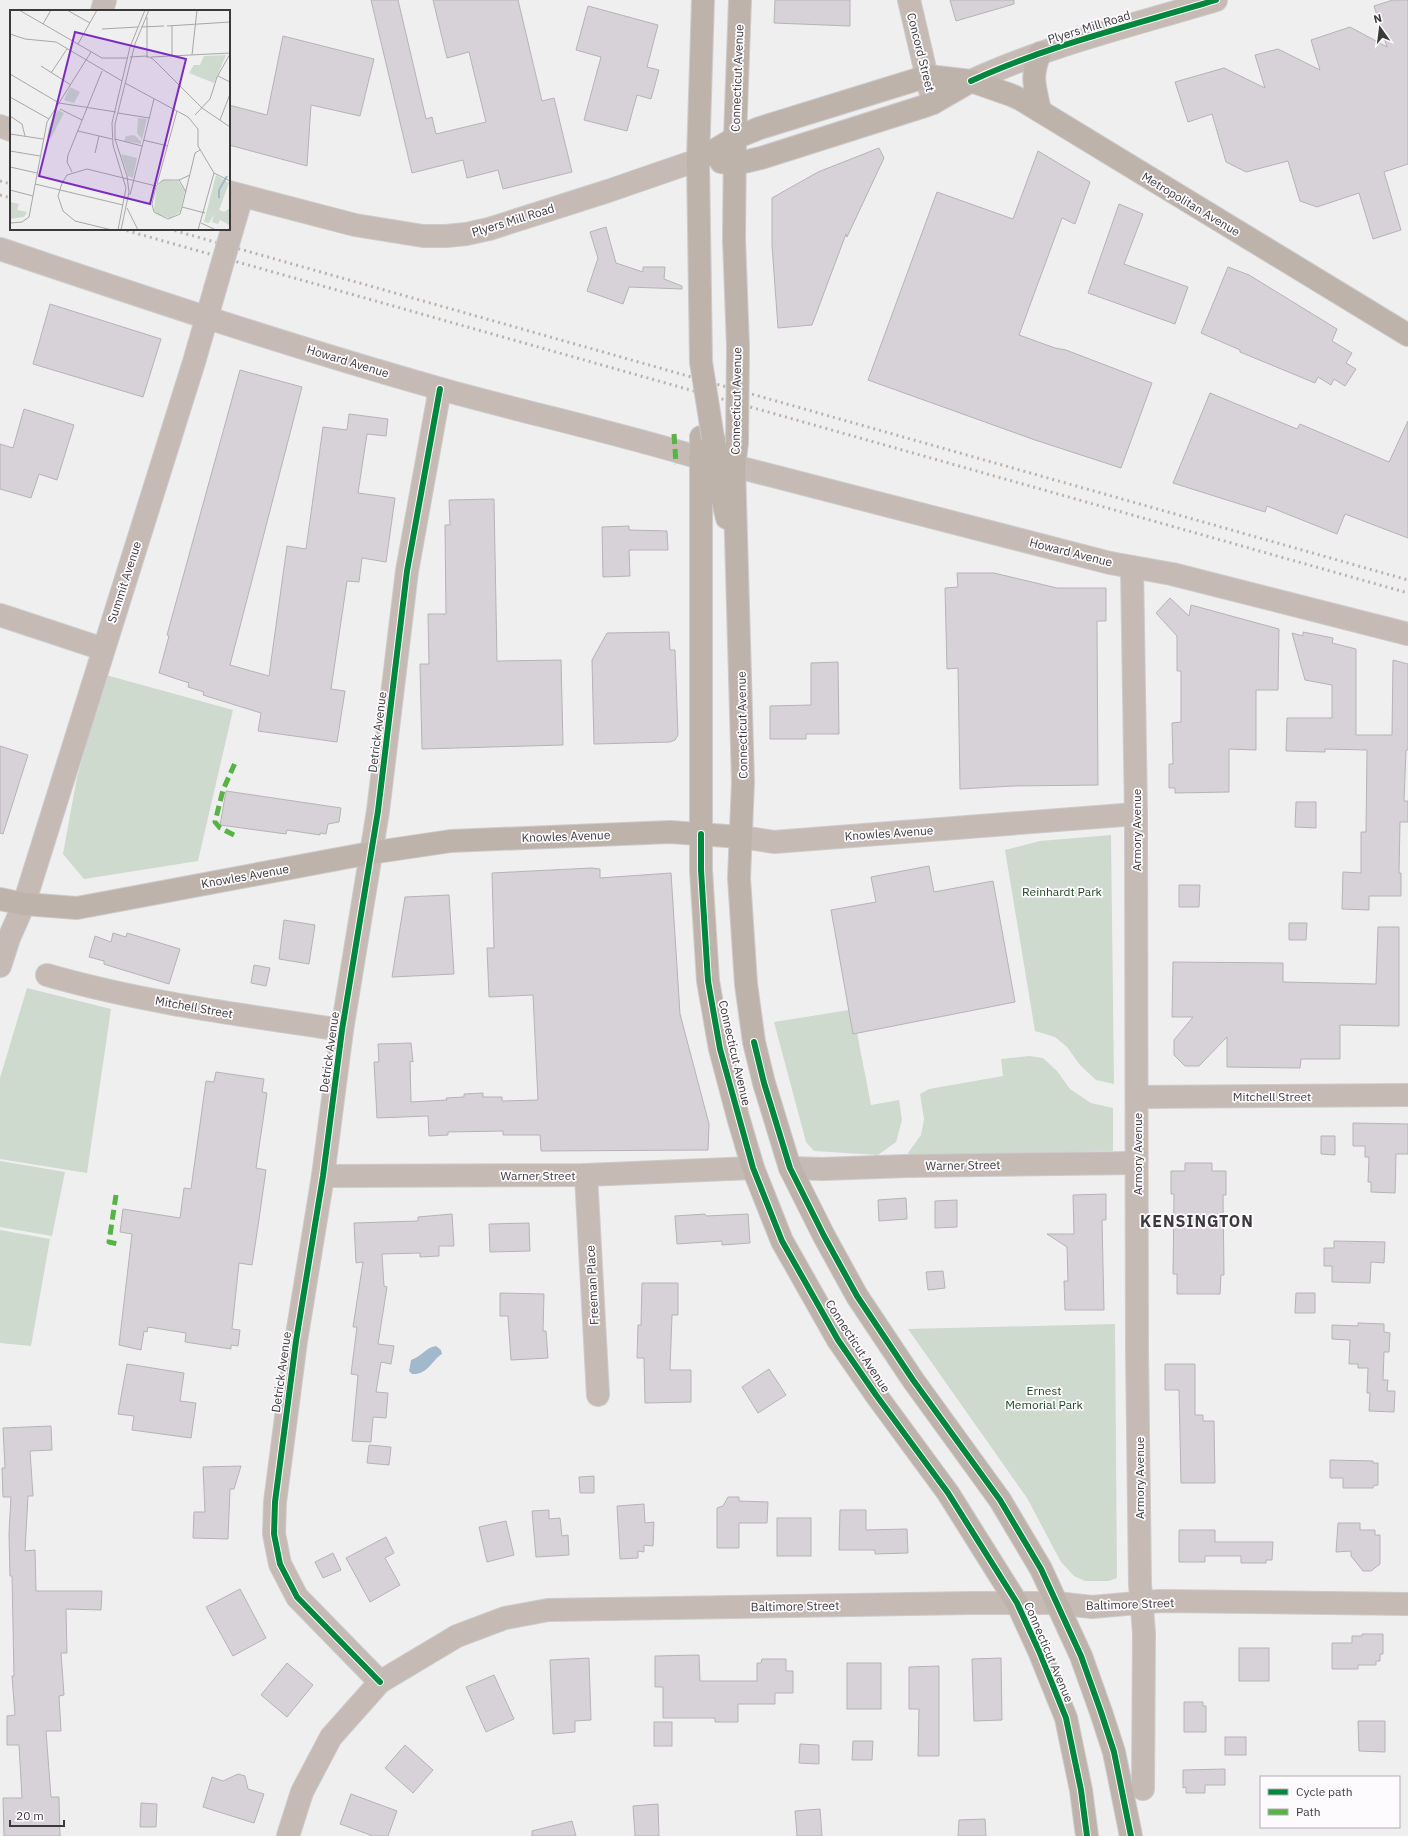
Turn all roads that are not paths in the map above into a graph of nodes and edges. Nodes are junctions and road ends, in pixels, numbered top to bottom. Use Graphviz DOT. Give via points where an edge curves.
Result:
graph roads {
  1 [pos="105,0"];
  2 [pos="703,0"];
  3 [pos="740,0"];
  4 [pos="909,0"];
  5 [pos="1216,0"];
  6 [pos="102,10"];
  7 [pos="1040,53"];
  8 [pos="928,76"];
  9 [pos="971,81"];
  10 [pos="933,103"];
  11 [pos="1040,111"];
  12 [pos="0,126"];
  13 [pos="10,130"];
  14 [pos="735,138"];
  15 [pos="698,160"];
  16 [pos="735,164"];
  17 [pos="235,194"];
  18 [pos="0,249"];
  19 [pos="206,318"];
  20 [pos="1408,334"];
  21 [pos="440,389"];
  22 [pos="705,444"];
  23 [pos="734,466"];
  24 [pos="737,558"];
  25 [pos="1132,567"];
  26 [pos="0,615"];
  27 [pos="1408,634"];
  28 [pos="103,648"];
  29 [pos="1136,814"];
  30 [pos="701,834"];
  31 [pos="741,837"];
  32 [pos="370,853"];
  33 [pos="0,899"];
  34 [pos="24,904"];
  35 [pos="0,966"];
  36 [pos="47,975"];
  37 [pos="342,1030"];
  38 [pos="1408,1096"];
  39 [pos="1136,1097"];
  40 [pos="1136,1163"];
  41 [pos="753,1168"];
  42 [pos="790,1168"];
  43 [pos="586,1175"];
  44 [pos="323,1176"];
  45 [pos="598,1395"];
  46 [pos="1017,1603"];
  47 [pos="1056,1603"];
  48 [pos="1142,1603"];
  49 [pos="1408,1604"];
  50 [pos="380,1682"];
  51 [pos="1143,1789"];
  52 [pos="288,1836"];
  53 [pos="1087,1836"];
  54 [pos="1130,1836"];
  1 -- 6 [label="street"];
  2 -- 15 [label="main road"];
  3 -- 14 [label="main road, Connecticut Avenue"];
  4 -- 8 [label="street, Concord Street"];
  5 -- 7 [label="street, Plyers Mill Road"];
  7 -- 9 [label="street, Plyers Mill Road"];
  7 -- 11 [label="main road" via="1034,68 1034,82"];
  8 -- 9 [label="main road, Plyers Mill Road"];
  8 -- 10 [label="street, Concord Street"];
  8 -- 14 [label="main road, Plyers Mill Road"];
  9 -- 10 [label="main road, Plyers Mill Road"];
  9 -- 11 [label="main road, Metropolitan Avenue" via="1011,95"];
  10 -- 16 [label="main road, Plyers Mill Road"];
  11 -- 20 [label="main road, Metropolitan Avenue"];
  12 -- 13 [label="street"];
  14 -- 15 [label="main road, Plyers Mill Road"];
  14 -- 16 [label="main road, Connecticut Avenue"];
  15 -- 16 [label="main road, Plyers Mill Road"];
  15 -- 17 [label="street, Plyers Mill Road" via="489,228 446,236 417,235 355,225"];
  15 -- 22 [label="main road, bridge"];
  16 -- 23 [label="main road, Connecticut Avenue, bridge" via="734,239 738,347 737,443"];
  17 -- 19 [label="street, Summit Avenue, bridge" via="232,230"];
  18 -- 19 [label="street, Howard Avenue"];
  19 -- 21 [label="street, Howard Avenue"];
  19 -- 28 [label="street, Summit Avenue"];
  21 -- 22 [label="street, Howard Avenue" via="649,442"];
  21 -- 32 [label="street, Detrick Avenue" via="407,571 378,811"];
  22 -- 23 [label="main road" via="718,449"];
  22 -- 24 [label="main road" via="710,467 718,481"];
  22 -- 30 [label="main road, Connecticut Avenue"];
  23 -- 24 [label="main road, Connecticut Avenue"];
  23 -- 25 [label="street, Howard Avenue"];
  24 -- 31 [label="main road, Connecticut Avenue" via="743,782"];
  25 -- 27 [label="street, Howard Avenue" via="1172,574"];
  25 -- 29 [label="street, Armory Avenue"];
  26 -- 28 [label="street"];
  28 -- 34 [label="street, Summit Avenue"];
  29 -- 31 [label="street, Knowles Avenue" via="774,842"];
  29 -- 39 [label="street, Armory Avenue"];
  30 -- 31 [label="main road, Knowles Avenue"];
  30 -- 32 [label="main road, Knowles Avenue" via="666,832 451,841"];
  30 -- 41 [label="main road, Connecticut Avenue" via="708,981 720,1049"];
  31 -- 42 [label="main road, Connecticut Avenue" via="738,878 746,984 754,1042"];
  32 -- 34 [label="main road, Knowles Avenue" via="77,908"];
  32 -- 37 [label="street, Detrick Avenue"];
  33 -- 34 [label="main road, Knowles Avenue"];
  34 -- 35 [label="street, Summit Avenue"];
  36 -- 37 [label="street, Mitchell Street" via="93,989 181,1006"];
  37 -- 44 [label="street, Detrick Avenue"];
  38 -- 39 [label="street, Mitchell Street"];
  39 -- 40 [label="street, Armory Avenue"];
  40 -- 42 [label="street, Warner Street"];
  40 -- 48 [label="street, Armory Avenue"];
  41 -- 43 [label="street, Warner Street"];
  41 -- 46 [label="main road, Connecticut Avenue" via="782,1241 838,1340 948,1493"];
  42 -- 47 [label="main road, Connecticut Avenue" via="856,1296 1000,1500 1041,1568"];
  43 -- 44 [label="street, Warner Street"];
  43 -- 45 [label="street, Freeman Place"];
  44 -- 50 [label="street, Detrick Avenue" via="296,1340 275,1502 274,1534 280,1564 297,1597"];
  46 -- 47 [label="street, Baltimore Street"];
  46 -- 50 [label="street, Baltimore Street" via="548,1610 505,1618 456,1636"];
  46 -- 53 [label="main road, Connecticut Avenue" via="1066,1718 1081,1790"];
  47 -- 48 [label="street, Baltimore Street" via="1092,1607"];
  47 -- 54 [label="main road, Connecticut Avenue" via="1081,1656 1114,1752"];
  48 -- 49 [label="street, Baltimore Street" via="1160,1601"];
  48 -- 51 [label="street, Armory Avenue"];
  50 -- 52 [label="street, Baltimore Street" via="330,1737 302,1792"];
}
